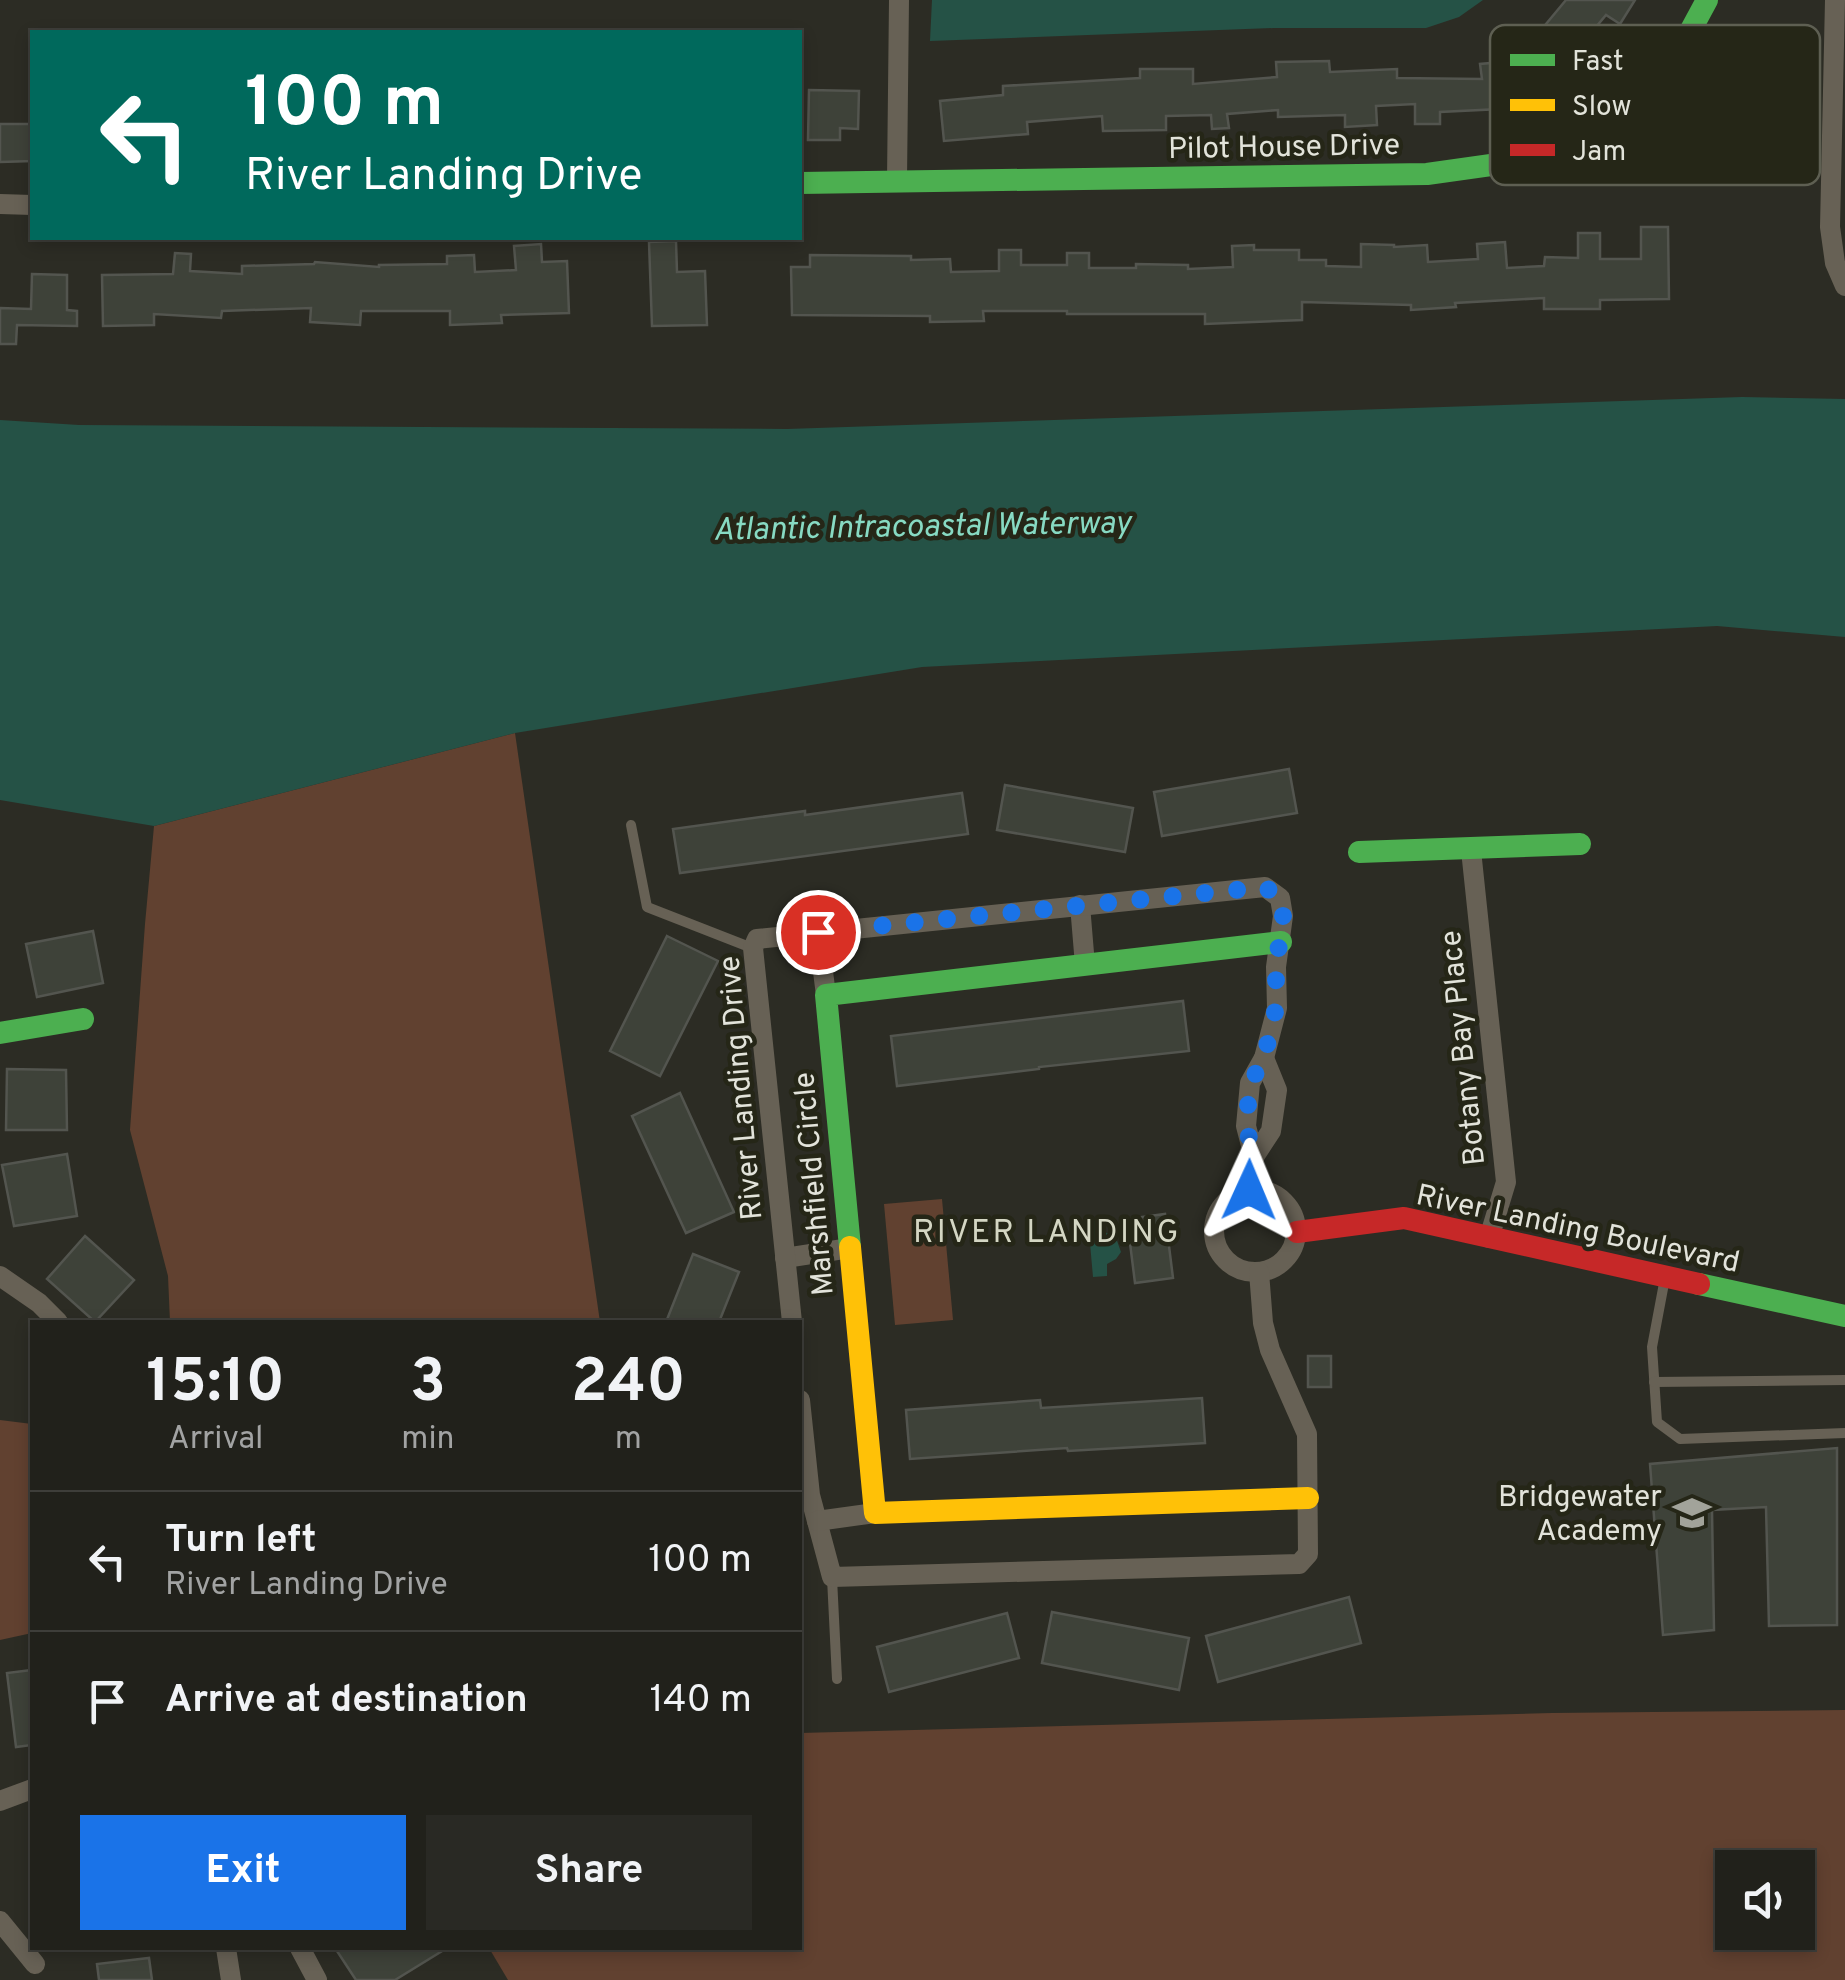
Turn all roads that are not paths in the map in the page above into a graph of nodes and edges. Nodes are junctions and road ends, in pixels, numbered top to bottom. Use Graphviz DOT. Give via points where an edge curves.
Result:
graph roads {
  1 [pos="899,0"];
  2 [pos="1706,0"];
  3 [pos="1835,0"];
  4 [pos="1694,25"];
  5 [pos="1490,165"];
  6 [pos="897,180"];
  7 [pos="802,183"];
  8 [pos="0,204"];
  9 [pos="30,205"];
  10 [pos="1845,286"];
  11 [pos="631,825"];
  12 [pos="1580,844"];
  13 [pos="1471,850"];
  14 [pos="1359,852"];
  15 [pos="1080,905"];
  16 [pos="818,932"];
  17 [pos="1281,942"];
  18 [pos="753,948"];
  19 [pos="1085,965"];
  20 [pos="826,995"];
  21 [pos="83,1019"];
  22 [pos="0,1034"];
  23 [pos="1249,1190"];
  24 [pos="1296,1232"];
  25 [pos="1489,1238"];
  26 [pos="850,1248"];
  27 [pos="785,1258"];
  28 [pos="1259,1272"];
  29 [pos="0,1276"];
  30 [pos="1665,1277"];
  31 [pos="1845,1316"];
  32 [pos="56,1320"];
  33 [pos="792,1320"];
  34 [pos="1845,1380"];
  35 [pos="1654,1382"];
  36 [pos="802,1419"];
  37 [pos="1845,1433"];
  38 [pos="1308,1498"];
  39 [pos="874,1513"];
  40 [pos="816,1520"];
  41 [pos="832,1576"];
  42 [pos="837,1679"];
  43 [pos="30,1790"];
  44 [pos="0,1801"];
  45 [pos="0,1921"];
  46 [pos="226,1950"];
  47 [pos="301,1950"];
  48 [pos="35,1964"];
  49 [pos="231,1980"];
  50 [pos="317,1980"];
  1 -- 6 [label="street"];
  2 -- 4 [label="street, Pilot House Drive"];
  3 -- 10 [label="street" via="1830,227"];
  5 -- 6 [label="street, Pilot House Drive" via="1427,174"];
  6 -- 7 [label="street, Pilot House Drive"];
  8 -- 9 [label="street"];
  11 -- 18 [label="lane" via="647,906"];
  12 -- 13 [label="street"];
  13 -- 14 [label="street"];
  13 -- 25 [label="street, Botany Bay Place" via="1506,1182"];
  15 -- 16 [label="street, River Landing Drive"];
  15 -- 17 [label="street, River Landing Drive" via="1265,887 1280,898"];
  15 -- 19 [label="street"];
  16 -- 18 [label="street, River Landing Drive" via="756,939"];
  16 -- 20 [label="street"];
  17 -- 19 [label="street"];
  17 -- 23 [label="street, River Landing Drive" via="1276,1008 1250,1084"];
  18 -- 27 [label="street, River Landing Drive"];
  19 -- 20 [label="street"];
  20 -- 26 [label="street, Marshfield Circle"];
  21 -- 22 [label="street"];
  23 -- 24 [label="street" via="1282,1200"];
  23 -- 28 [label="street" via="1227,1200 1213,1230 1226,1261"];
  24 -- 25 [label="street, River Landing Boulevard" via="1404,1218"];
  24 -- 28 [label="street" via="1289,1255"];
  25 -- 30 [label="street, River Landing Boulevard"];
  26 -- 27 [label="street"];
  26 -- 39 [label="street, Marshfield Circle"];
  27 -- 33 [label="street, River Landing Drive"];
  28 -- 38 [label="street" via="1270,1350 1307,1434"];
  29 -- 32 [label="street"];
  30 -- 31 [label="street, River Landing Boulevard"];
  30 -- 35 [label="lane" via="1652,1347"];
  34 -- 35 [label="lane"];
  35 -- 37 [label="lane" via="1657,1422 1680,1439"];
  36 -- 40 [label="street"];
  38 -- 39 [label="street"];
  38 -- 41 [label="street" via="1308,1554 1299,1564"];
  39 -- 40 [label="street"];
  40 -- 41 [label="street"];
  41 -- 42 [label="lane"];
  43 -- 44 [label="street"];
  45 -- 48 [label="street"];
  46 -- 49 [label="street"];
  47 -- 50 [label="street"];
}
